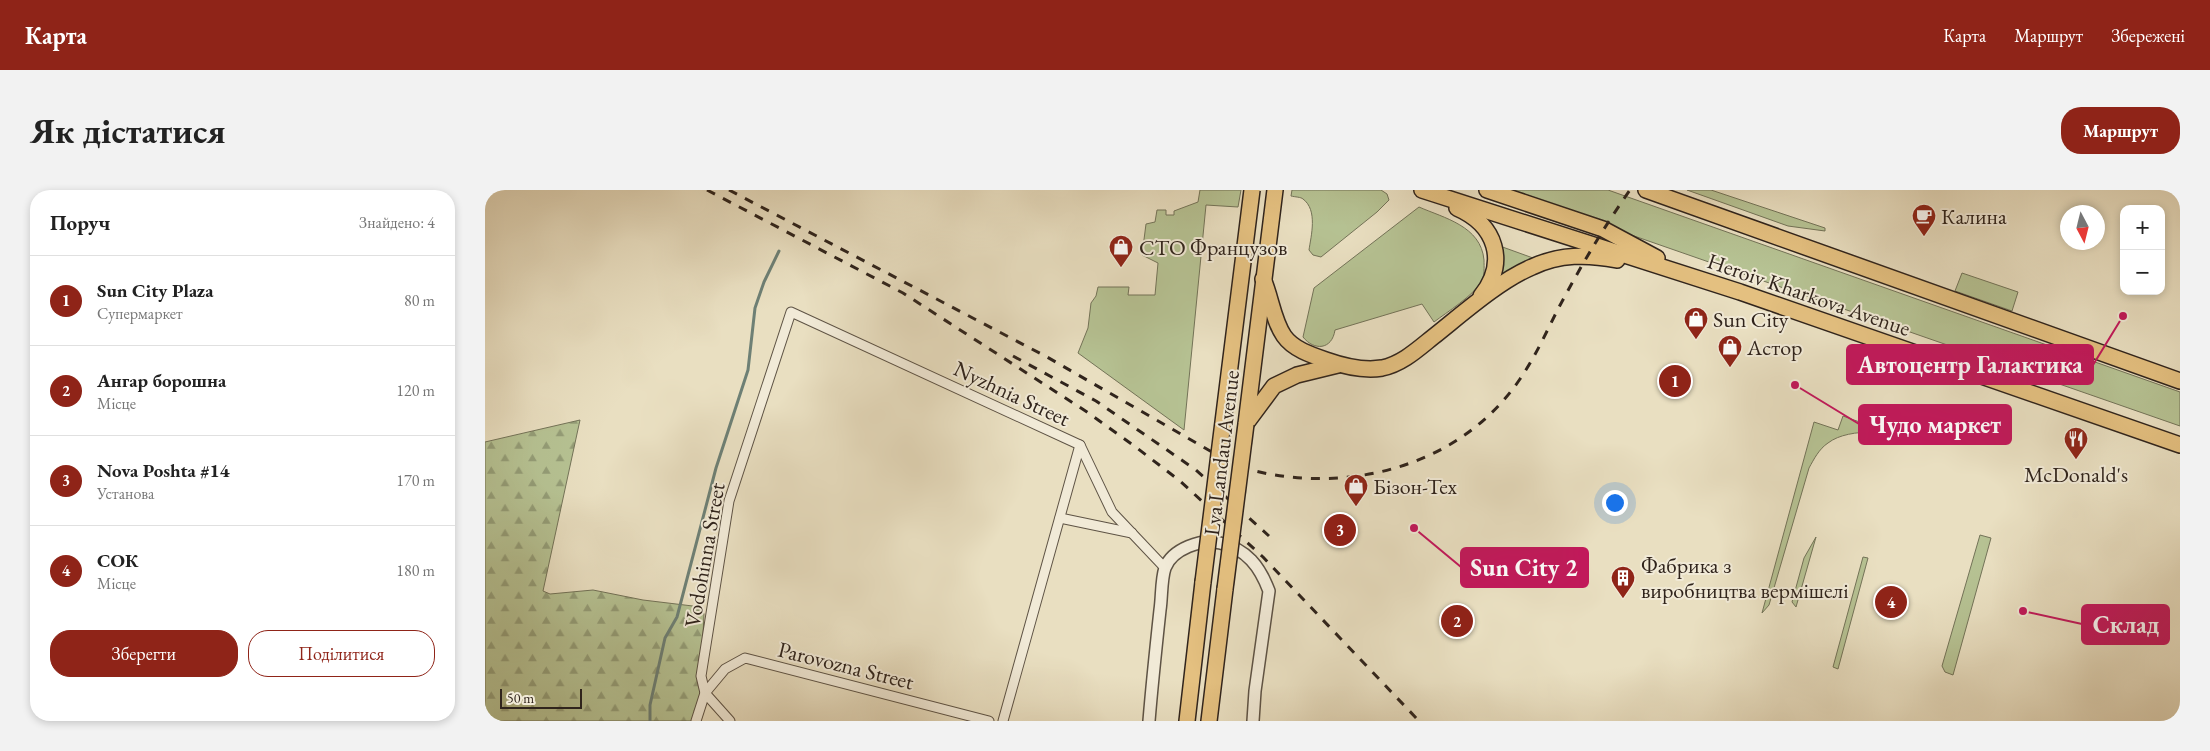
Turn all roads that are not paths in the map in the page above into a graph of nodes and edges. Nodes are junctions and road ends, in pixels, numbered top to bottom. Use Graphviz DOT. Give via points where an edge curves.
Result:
graph roads {
  1 [pos="1251,190"];
  2 [pos="1275,190"];
  3 [pos="1416,190"];
  4 [pos="1422,190"];
  5 [pos="1487,190"];
  6 [pos="1645,190"];
  7 [pos="1680,272"];
  8 [pos="1263,279"];
  9 [pos="1474,305"];
  10 [pos="791,312"];
  11 [pos="1339,364"];
  12 [pos="2180,381"];
  13 [pos="1246,424"];
  14 [pos="1081,445"];
  15 [pos="2180,445"];
  16 [pos="1060,518"];
  17 [pos="1132,533"];
  18 [pos="1165,568"];
  19 [pos="705,693"];
  20 [pos="696,721"];
  21 [pos="730,721"];
  22 [pos="989,721"];
  23 [pos="1003,721"];
  24 [pos="1149,721"];
  25 [pos="1187,721"];
  26 [pos="1209,721"];
  27 [pos="1253,721"];
  1 -- 25 [label="main road, Lva Landau Avenue, bridge"];
  2 -- 8 [label="main road, Lva Landau Avenue"];
  3 -- 9 [label="main road" via="1469,214 1481,222 1489,236 1495,251 1495,270 1489,285"];
  4 -- 7 [label="main road, Heroiv Kharkova Avenue"];
  5 -- 7 [label="main road" via="1610,231"];
  6 -- 12 [label="main road, Heroiv Kharkova Avenue"];
  7 -- 9 [label="main road" via="1597,256 1559,258 1525,270"];
  7 -- 15 [label="main road, Heroiv Kharkova Avenue"];
  8 -- 11 [label="main road" via="1279,327 1286,338 1308,353"];
  8 -- 13 [label="main road, Lva Landau Avenue"];
  9 -- 11 [label="main road" via="1399,362 1381,368"];
  10 -- 14 [label="street, Nyzhnia Street"];
  10 -- 19 [label="street, Vodohinna Street" via="729,501 701,676"];
  11 -- 13 [label="main road" via="1297,375 1273,386"];
  13 -- 26 [label="main road, Lva Landau Avenue, bridge"];
  14 -- 16 [label="street"];
  14 -- 17 [label="street, Nyzhnia Street" via="1112,512"];
  16 -- 17 [label="street"];
  16 -- 23 [label="street"];
  17 -- 18 [label="street, Nyzhnia Street"];
  18 -- 24 [label="street"];
  18 -- 27 [label="street" via="1185,548 1204,541 1237,548 1258,566 1269,592"];
  19 -- 20 [label="street, Vodohinna Street"];
  19 -- 21 [label="street"];
  19 -- 22 [label="street, Parovozna Street" via="725,670 745,658"];
}
